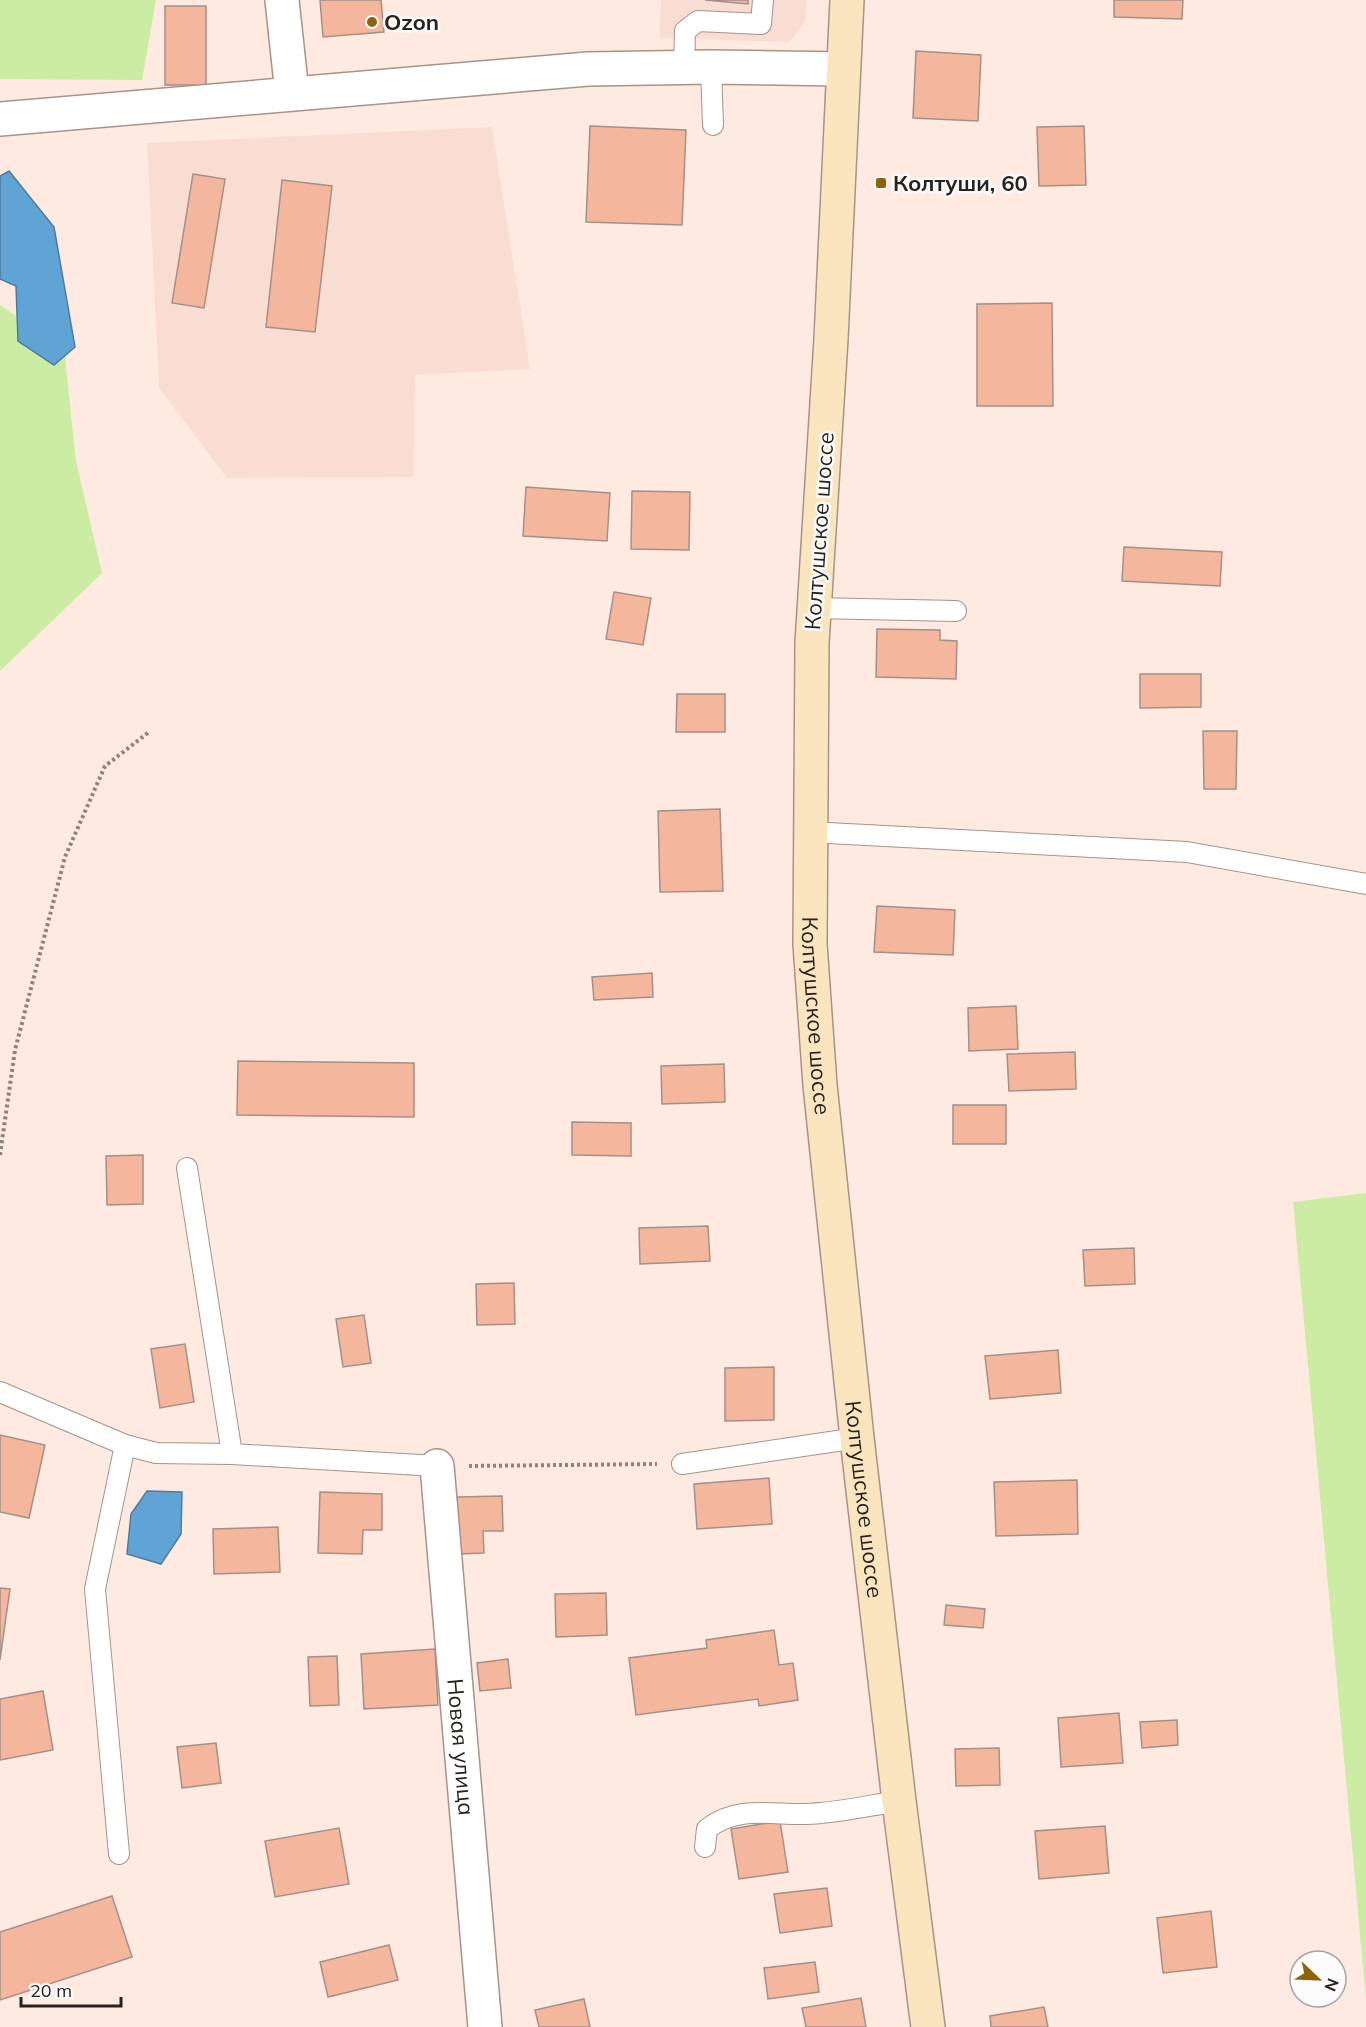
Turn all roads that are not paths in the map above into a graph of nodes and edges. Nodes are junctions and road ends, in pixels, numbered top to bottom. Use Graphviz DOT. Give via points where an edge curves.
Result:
graph roads {
  1 [pos="282,0"];
  2 [pos="763,0"];
  3 [pos="847,0"];
  4 [pos="698,67"];
  5 [pos="843,69"];
  6 [pos="292,93"];
  7 [pos="0,119"];
  8 [pos="713,125"];
  9 [pos="814,608"];
  10 [pos="956,611"];
  11 [pos="809,832"];
  12 [pos="1366,884"];
  13 [pos="187,1168"];
  14 [pos="0,1392"];
  15 [pos="857,1438"];
  16 [pos="125,1445"];
  17 [pos="232,1454"];
  18 [pos="681,1464"];
  19 [pos="437,1466"];
  20 [pos="899,1801"];
  21 [pos="705,1847"];
  22 [pos="119,1854"];
  23 [pos="485,2027"];
  24 [pos="928,2027"];
  1 -- 6 [label="street"];
  2 -- 4 [label="lane" via="761,24 698,21 685,31"];
  3 -- 5 [label="main road, Колтушское шоссе"];
  4 -- 5 [label="street"];
  4 -- 6 [label="street" via="588,69"];
  4 -- 8 [label="lane"];
  5 -- 9 [label="main road, Колтушское шоссе"];
  6 -- 7 [label="street"];
  9 -- 10 [label="lane"];
  9 -- 11 [label="main road, Колтушское шоссе"];
  11 -- 12 [label="lane" via="1187,852"];
  11 -- 15 [label="main road, Колтушское шоссе" via="810,944 820,1085"];
  13 -- 17 [label="lane"];
  14 -- 16 [label="lane"];
  15 -- 18 [label="lane"];
  15 -- 20 [label="main road, Колтушское шоссе"];
  16 -- 17 [label="lane" via="156,1453"];
  16 -- 22 [label="lane" via="95,1589"];
  17 -- 19 [label="lane"];
  19 -- 23 [label="street, Новая улица"];
  20 -- 21 [label="lane" via="818,1814 763,1812 720,1818 706,1829"];
  20 -- 24 [label="main road, Колтушское шоссе"];
}
